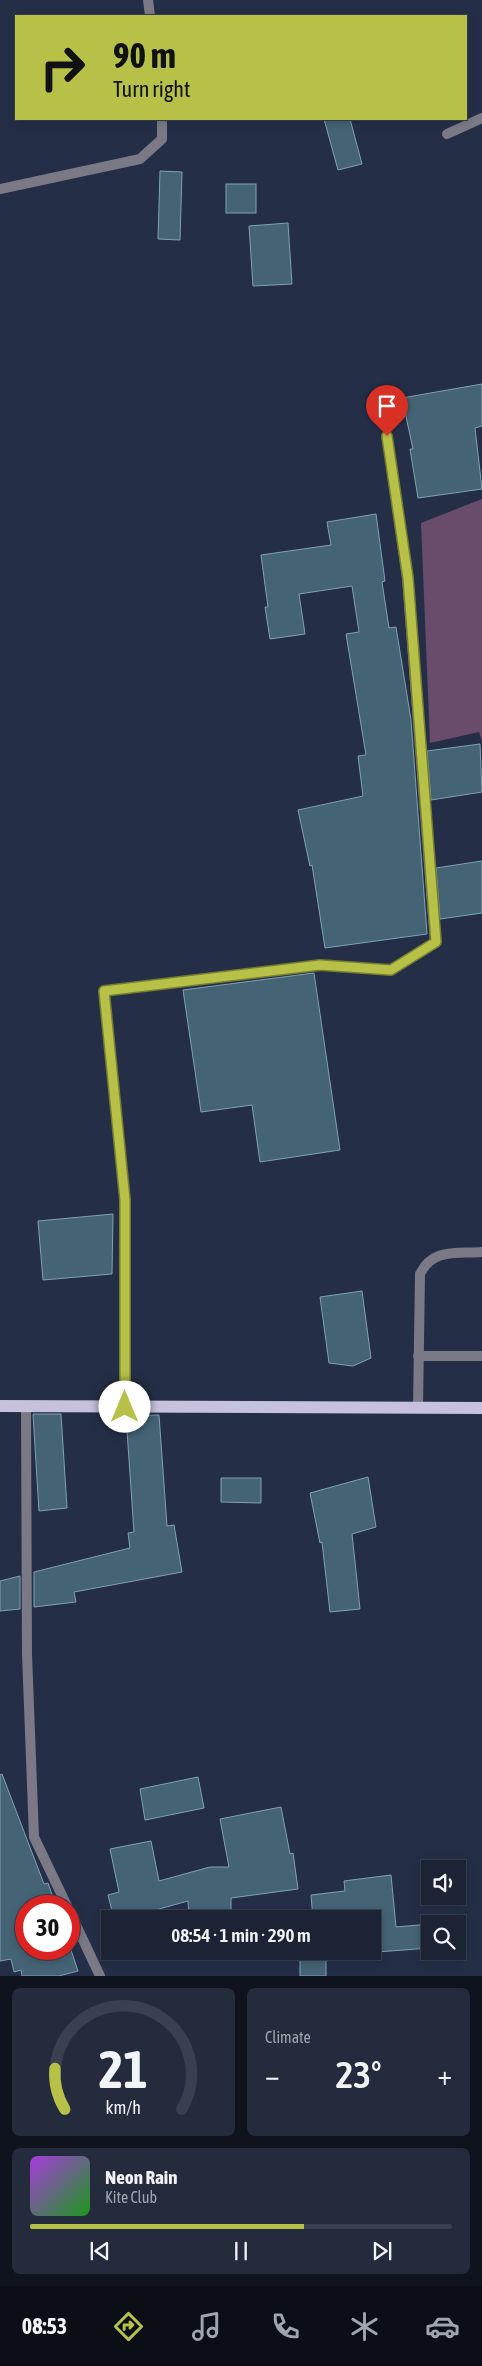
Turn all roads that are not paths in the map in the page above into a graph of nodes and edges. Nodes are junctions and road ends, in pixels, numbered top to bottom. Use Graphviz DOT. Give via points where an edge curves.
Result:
graph roads {
  1 [pos="148,0"];
  2 [pos="150,15"];
  3 [pos="482,118"];
  4 [pos="162,120"];
  5 [pos="447,134"];
  6 [pos="0,189"];
  7 [pos="387,436"];
  8 [pos="482,1252"];
  9 [pos="418,1356"];
  10 [pos="482,1356"];
  11 [pos="0,1406"];
  12 [pos="26,1406"];
  13 [pos="125,1407"];
  14 [pos="418,1408"];
  15 [pos="482,1408"];
  16 [pos="62,1895"];
  17 [pos="80,1933"];
  18 [pos="100,1976"];
  1 -- 2 [label="street"];
  3 -- 5 [label="street"];
  4 -- 6 [label="street" via="162,139 140,159"];
  7 -- 13 [label="street" via="408,578 436,942 391,970 320,965 104,991 125,1200"];
  8 -- 9 [label="street" via="436,1255 425,1263 420,1274"];
  9 -- 10 [label="street"];
  9 -- 14 [label="street"];
  11 -- 12 [label="main road"];
  12 -- 13 [label="main road"];
  12 -- 16 [label="street" via="27,1654 34,1838"];
  13 -- 14 [label="main road"];
  14 -- 15 [label="main road"];
  17 -- 18 [label="street"];
}
